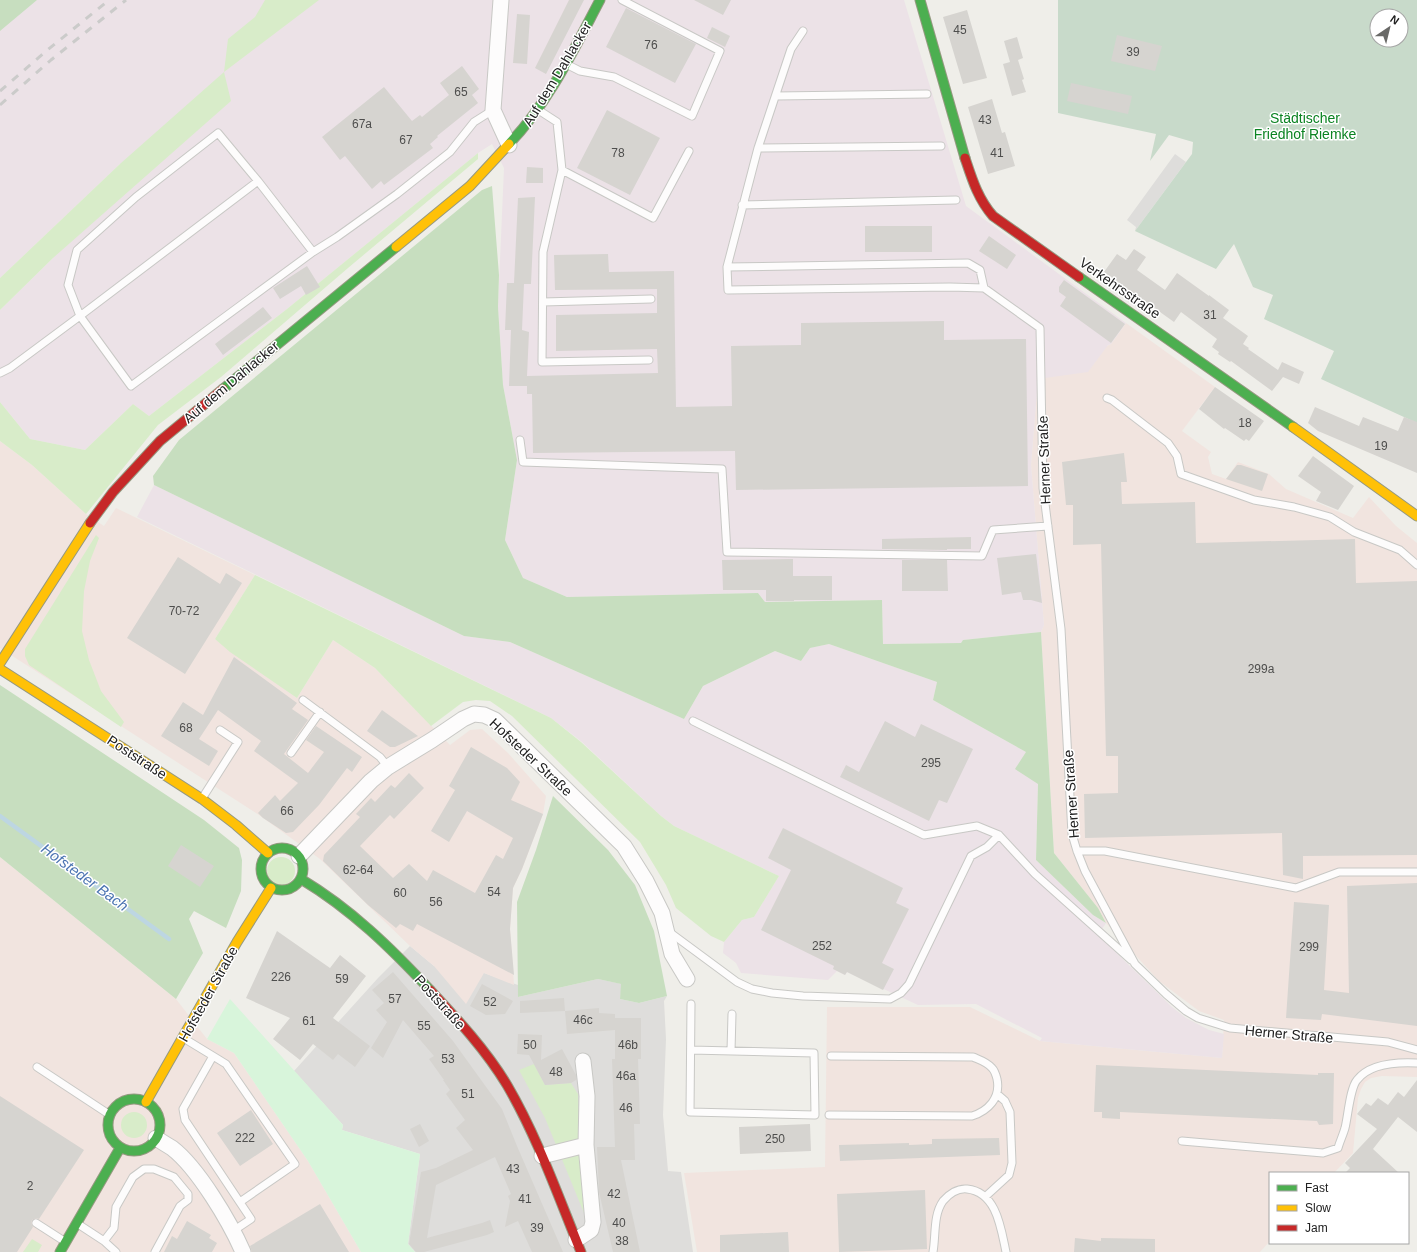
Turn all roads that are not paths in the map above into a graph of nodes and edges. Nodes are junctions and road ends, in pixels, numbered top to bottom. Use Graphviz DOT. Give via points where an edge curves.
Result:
graph roads {
  1 [pos="502,0"];
  2 [pos="600,0"];
  3 [pos="622,0"];
  4 [pos="920,0"];
  5 [pos="803,31"];
  6 [pos="566,64"];
  7 [pos="927,94"];
  8 [pos="776,96"];
  9 [pos="493,110"];
  10 [pos="538,110"];
  11 [pos="509,144"];
  12 [pos="941,146"];
  13 [pos="758,148"];
  14 [pos="689,151"];
  15 [pos="562,170"];
  16 [pos="258,181"];
  17 [pos="956,200"];
  18 [pos="742,205"];
  19 [pos="313,252"];
  20 [pos="728,267"];
  21 [pos="984,288"];
  22 [pos="651,299"];
  23 [pos="543,302"];
  24 [pos="80,316"];
  25 [pos="649,360"];
  26 [pos="0,374"];
  27 [pos="1107,398"];
  28 [pos="520,440"];
  29 [pos="1417,516"];
  30 [pos="1048,526"];
  31 [pos="1417,565"];
  32 [pos="0,663"];
  33 [pos="0,669"];
  34 [pos="303,700"];
  35 [pos="320,712"];
  36 [pos="693,721"];
  37 [pos="220,730"];
  38 [pos="291,753"];
  39 [pos="388,767"];
  40 [pos="202,799"];
  41 [pos="999,835"];
  42 [pos="1077,851"];
  43 [pos="268,853"];
  44 [pos="299,856"];
  45 [pos="1417,872"];
  46 [pos="301,879"];
  47 [pos="271,888"];
  48 [pos="666,930"];
  49 [pos="1136,964"];
  50 [pos="687,979"];
  51 [pos="691,1004"];
  52 [pos="732,1014"];
  53 [pos="183,1038"];
  54 [pos="691,1050"];
  55 [pos="1417,1050"];
  56 [pos="731,1051"];
  57 [pos="213,1056"];
  58 [pos="831,1056"];
  59 [pos="583,1061"];
  60 [pos="1417,1063"];
  61 [pos="37,1068"];
  62 [pos="997,1094"];
  63 [pos="146,1102"];
  64 [pos="110,1115"];
  65 [pos="829,1115"];
  66 [pos="156,1138"];
  67 [pos="1182,1141"];
  68 [pos="586,1145"];
  69 [pos="120,1148"];
  70 [pos="542,1156"];
  71 [pos="985,1197"];
  72 [pos="240,1202"];
  73 [pos="36,1223"];
  74 [pos="76,1223"];
  75 [pos="233,1231"];
  76 [pos="66,1242"];
  77 [pos="104,1242"];
  78 [pos="578,1246"];
  79 [pos="60,1252"];
  80 [pos="116,1252"];
  81 [pos="155,1252"];
  82 [pos="243,1252"];
  83 [pos="933,1252"];
  84 [pos="1006,1252"];
  1 -- 9 [label="street, Auf dem Dahlacker"];
  2 -- 6 [label="street, Auf dem Dahlacker"];
  3 -- 6 [label="lane" via="720,51 692,116 614,76 580,71"];
  4 -- 29 [label="street, Verkehrsstraße" via="971,177 985,208"];
  5 -- 8 [label="lane" via="791,50"];
  6 -- 10 [label="street, Auf dem Dahlacker"];
  7 -- 8 [label="lane"];
  8 -- 13 [label="lane"];
  9 -- 11 [label="street, Auf dem Dahlacker"];
  9 -- 19 [label="lane" via="474,122 450,152 397,194"];
  10 -- 11 [label="street, Auf dem Dahlacker"];
  10 -- 15 [label="lane" via="557,122"];
  11 -- 32 [label="street, Auf dem Dahlacker" via="470,186 147,454 94,518"];
  12 -- 13 [label="lane"];
  13 -- 18 [label="lane"];
  14 -- 15 [label="lane" via="654,218"];
  15 -- 23 [label="lane" via="543,252"];
  16 -- 19 [label="lane"];
  16 -- 24 [label="lane"];
  16 -- 24 [label="lane" via="218,133 136,197 77,250 68,285"];
  17 -- 18 [label="lane"];
  18 -- 20 [label="lane"];
  19 -- 24 [label="lane" via="131,386"];
  20 -- 21 [label="lane" via="968,263 980,270"];
  20 -- 21 [label="lane" via="728,290"];
  21 -- 30 [label="lane, Herner Straße" via="1040,328 1043,488"];
  22 -- 23 [label="lane"];
  23 -- 25 [label="lane" via="542,362"];
  24 -- 26 [label="lane"];
  27 -- 31 [label="lane" via="1168,443 1177,456 1181,474 1254,500 1330,517 1354,532 1400,550"];
  28 -- 30 [label="lane" via="523,462 722,469 727,552 982,556 993,530"];
  30 -- 42 [label="lane, Herner Straße" via="1061,629 1072,834"];
  33 -- 40 [label="street, Poststraße"];
  34 -- 35 [label="lane"];
  35 -- 38 [label="lane"];
  35 -- 39 [label="lane" via="380,756"];
  36 -- 41 [label="lane" via="924,835 977,826"];
  37 -- 40 [label="lane" via="238,742"];
  39 -- 44 [label="street, Hofsteder Straße" via="371,781"];
  39 -- 48 [label="street, Hofsteder Straße" via="474,714 495,720 624,846 662,913"];
  40 -- 43 [label="street, Poststraße" via="233,821"];
  41 -- 48 [label="lane" via="987,847 971,856 909,984 901,993 890,999 802,996 752,989"];
  41 -- 49 [label="lane" via="1035,874"];
  42 -- 45 [label="lane" via="1105,851 1296,888 1339,872"];
  42 -- 49 [label="lane, Herner Straße" via="1085,871"];
  43 -- 44 [label="street" via="274,849 287,848"];
  43 -- 47 [label="street" via="261,863 261,869 264,882"];
  44 -- 46 [label="street" via="304,867"];
  46 -- 47 [label="street" via="293,888 287,890"];
  46 -- 70 [label="street, Poststraße" via="332,898 365,924 458,1020 494,1066 515,1099"];
  47 -- 53 [label="street, Hofsteder Straße" via="237,942"];
  48 -- 50 [label="street, Hofsteder Straße" via="672,954"];
  49 -- 55 [label="lane, Herner Straße" via="1186,1011 1214,1024 1230,1028 1388,1042"];
  51 -- 54 [label="lane"];
  52 -- 56 [label="lane"];
  53 -- 57 [label="lane"];
  53 -- 63 [label="street, Hofsteder Straße"];
  54 -- 56 [label="lane"];
  54 -- 56 [label="lane" via="690,1112 815,1116 814,1053"];
  57 -- 72 [label="lane" via="184,1109 185,1120"];
  57 -- 72 [label="lane" via="226,1064 295,1164"];
  58 -- 62 [label="lane" via="973,1057 986,1062 994,1069 998,1085"];
  59 -- 68 [label="street, Poststraße" via="587,1096"];
  60 -- 67 [label="lane" via="1385,1065 1364,1073 1356,1081 1353,1089 1338,1148 1323,1153"];
  61 -- 64 [label="lane"];
  62 -- 65 [label="lane" via="989,1108 972,1116"];
  62 -- 71 [label="lane" via="1005,1101 1010,1112 1012,1162 1009,1175"];
  63 -- 64 [label="street" via="137,1099 122,1102"];
  63 -- 66 [label="street" via="159,1117"];
  64 -- 69 [label="street" via="110,1136"];
  66 -- 69 [label="street" via="152,1144 140,1151"];
  66 -- 75 [label="street" via="185,1160"];
  68 -- 70 [label="street"];
  68 -- 78 [label="street, Poststraße" via="593,1222 591,1230"];
  69 -- 74 [label="street"];
  70 -- 78 [label="street, Poststraße"];
  71 -- 83 [label="lane" via="974,1190 964,1189 952,1192 943,1201 937,1217"];
  71 -- 84 [label="lane" via="998,1217"];
  72 -- 75 [label="lane" via="252,1218"];
  73 -- 76 [label="lane"];
  74 -- 76 [label="street"];
  74 -- 77 [label="lane"];
  75 -- 82 [label="street"];
  76 -- 79 [label="street"];
  77 -- 80 [label="lane"];
  77 -- 81 [label="lane" via="114,1228 116,1207 133,1177 144,1169 154,1169 174,1178 188,1194 188,1200 180,1206"];
}
